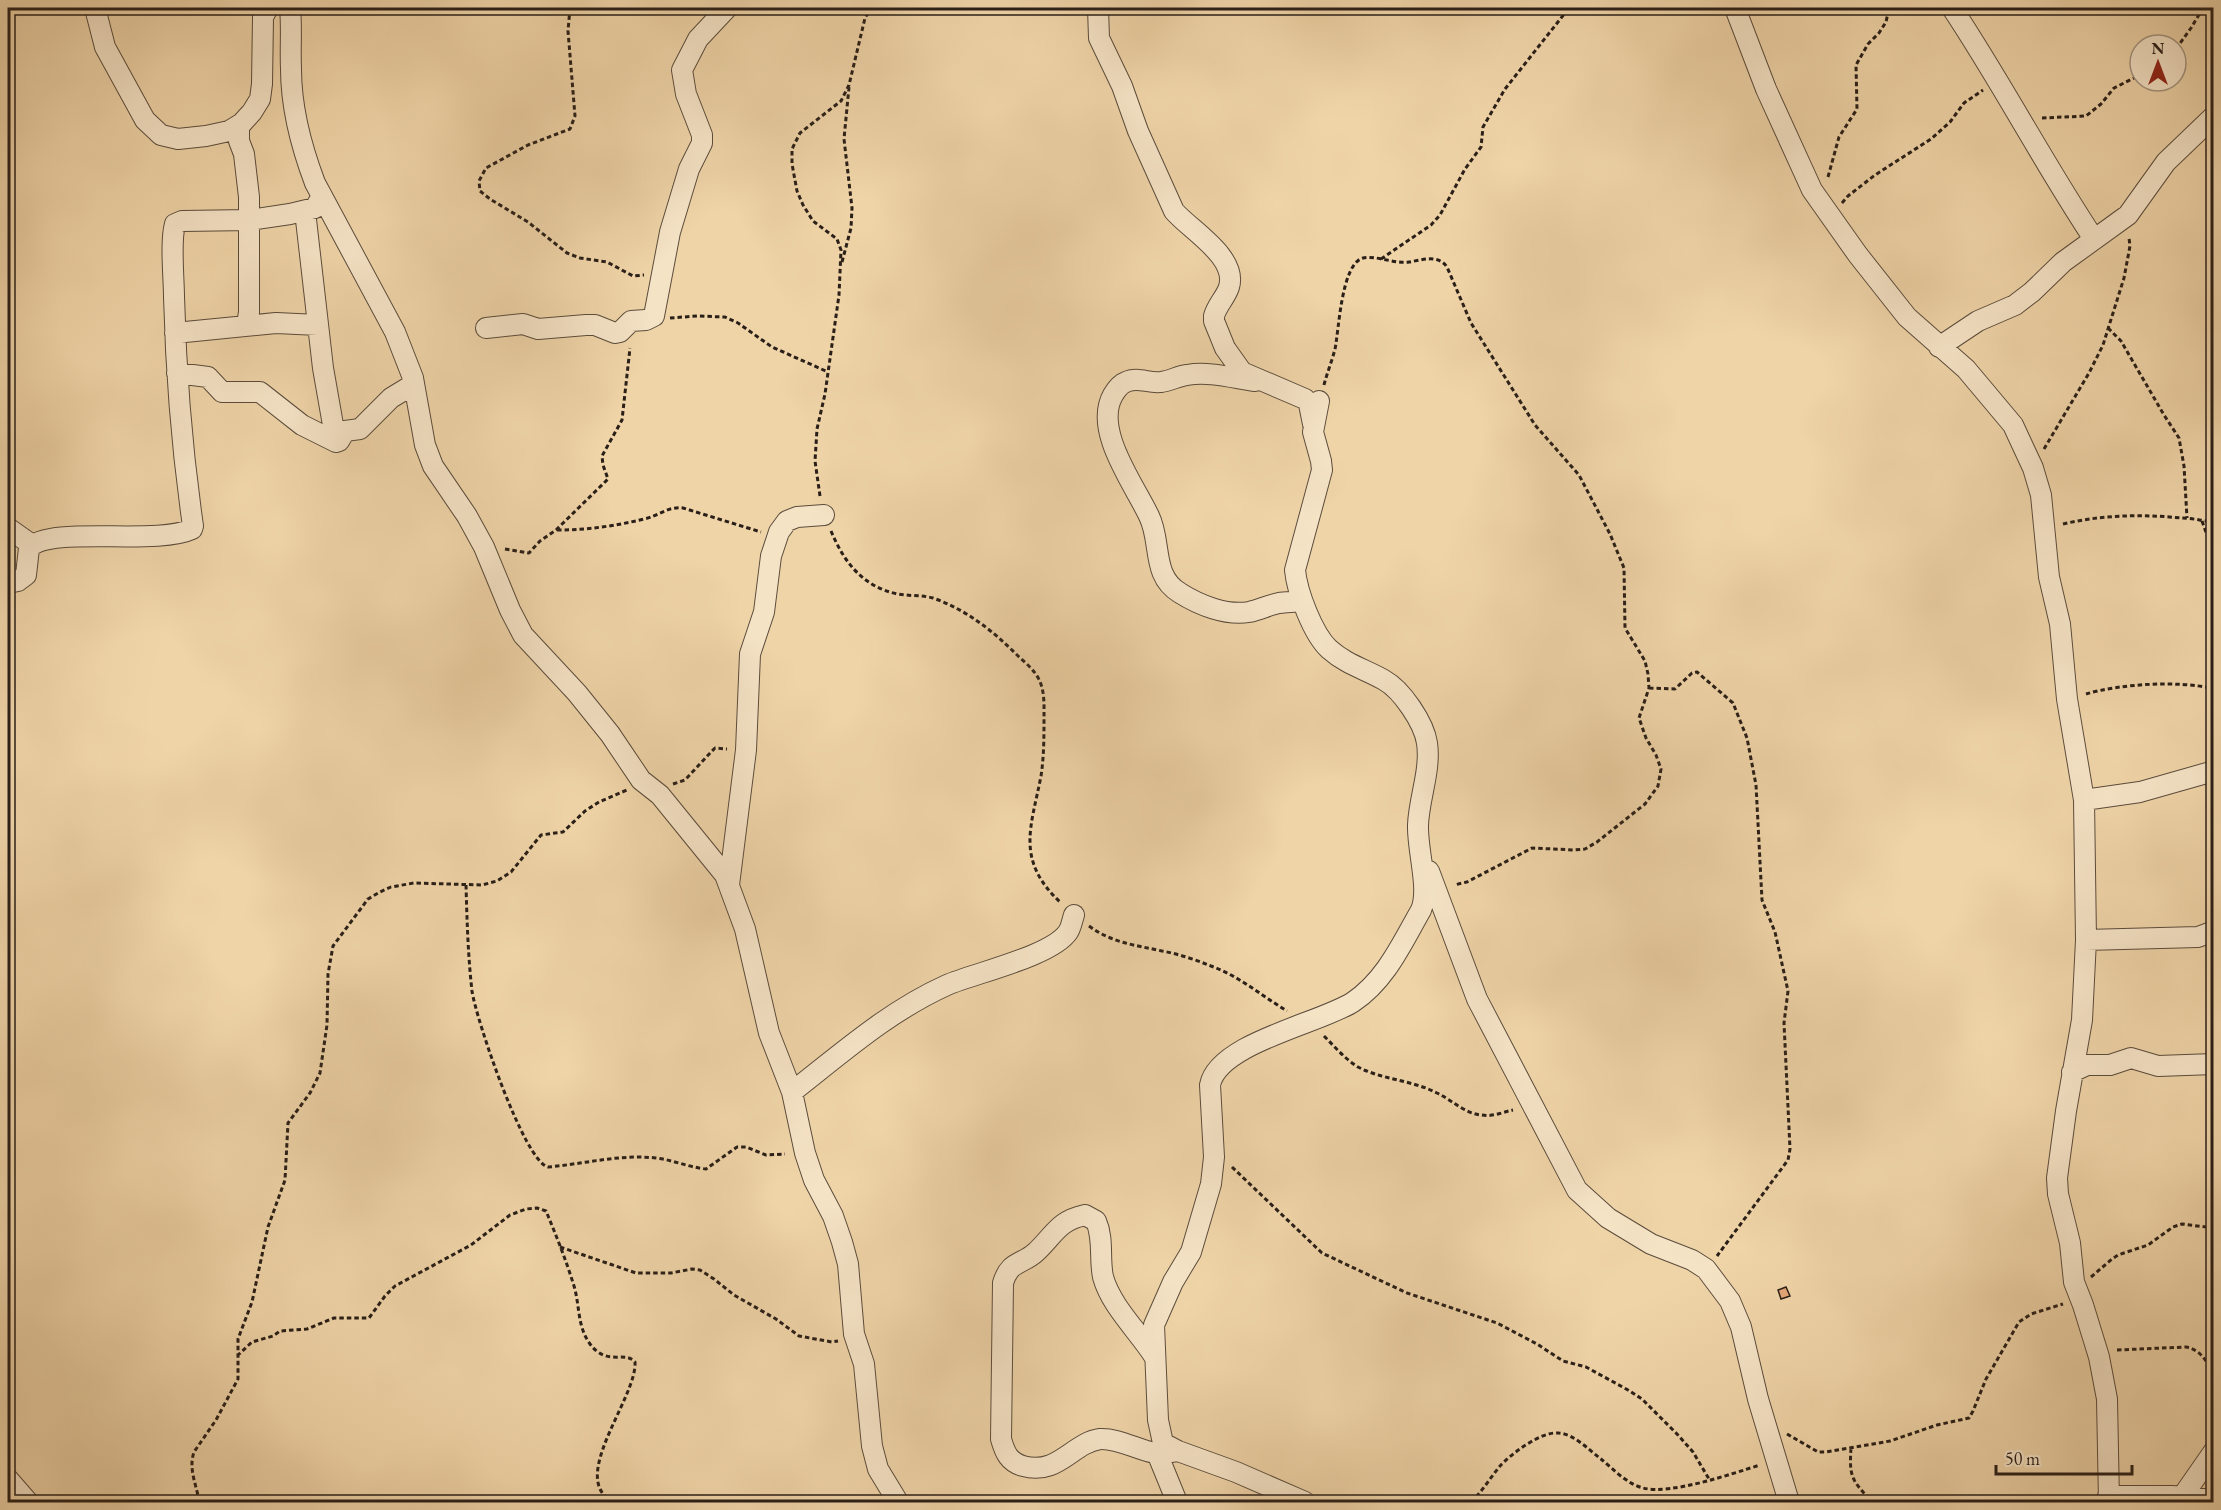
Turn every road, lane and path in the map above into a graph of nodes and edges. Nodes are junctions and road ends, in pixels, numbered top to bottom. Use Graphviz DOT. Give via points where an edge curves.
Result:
graph roads {
  1 [pos="95,8"];
  2 [pos="268,8"];
  3 [pos="290,8"];
  4 [pos="570,8"];
  5 [pos="727,8"];
  6 [pos="871,8"];
  7 [pos="1098,8"];
  8 [pos="1569,8"];
  9 [pos="1735,8"];
  10 [pos="1889,8"];
  11 [pos="1952,8"];
  12 [pos="2203,8"];
  13 [pos="2187,33"];
  14 [pos="1997,79"];
  15 [pos="2128,81"];
  16 [pos="849,85"];
  17 [pos="2019,116"];
  18 [pos="2214,116"];
  19 [pos="239,125"];
  20 [pos="322,196"];
  21 [pos="1816,196"];
  22 [pos="305,211"];
  23 [pos="2128,215"];
  24 [pos="1831,216"];
  25 [pos="250,220"];
  26 [pos="2094,239"];
  27 [pos="665,255"];
  28 [pos="1379,260"];
  29 [pos="840,268"];
  30 [pos="654,316"];
  31 [pos="630,321"];
  32 [pos="247,325"];
  33 [pos="318,326"];
  34 [pos="486,328"];
  35 [pos="2108,328"];
  36 [pos="175,333"];
  37 [pos="1939,347"];
  38 [pos="828,372"];
  39 [pos="177,373"];
  40 [pos="1267,383"];
  41 [pos="414,384"];
  42 [pos="1319,401"];
  43 [pos="1313,425"];
  44 [pos="336,442"];
  45 [pos="2033,468"];
  46 [pos="824,514"];
  47 [pos="2187,519"];
  48 [pos="2202,521"];
  49 [pos="2214,522"];
  50 [pos="8,528"];
  51 [pos="2045,528"];
  52 [pos="556,530"];
  53 [pos="777,537"];
  54 [pos="32,545"];
  55 [pos="2214,555"];
  56 [pos="492,564"];
  57 [pos="8,583"];
  58 [pos="1302,601"];
  59 [pos="1648,688"];
  60 [pos="2214,689"];
  61 [pos="2067,699"];
  62 [pos="746,750"];
  63 [pos="2214,771"];
  64 [pos="646,784"];
  65 [pos="2084,800"];
  66 [pos="1418,847"];
  67 [pos="466,885"];
  68 [pos="729,885"];
  69 [pos="1436,889"];
  70 [pos="1074,915"];
  71 [pos="2214,931"];
  72 [pos="2086,940"];
  73 [pos="1309,1021"];
  74 [pos="2214,1064"];
  75 [pos="2072,1072"];
  76 [pos="792,1092"];
  77 [pos="1538,1113"];
  78 [pos="804,1148"];
  79 [pos="1213,1149"];
  80 [pos="2214,1228"];
  81 [pos="560,1247"];
  82 [pos="1706,1269"];
  83 [pos="2076,1287"];
  84 [pos="855,1334"];
  85 [pos="2097,1351"];
  86 [pos="237,1356"];
  87 [pos="1156,1360"];
  88 [pos="2214,1373"];
  89 [pos="1763,1418"];
  90 [pos="1851,1448"];
  91 [pos="1178,1451"];
  92 [pos="2214,1451"];
  93 [pos="1157,1453"];
  94 [pos="1775,1461"];
  95 [pos="8,1479"];
  96 [pos="1709,1479"];
  97 [pos="2182,1497"];
  98 [pos="2108,1499"];
  99 [pos="2214,1500"];
  100 [pos="28,1503"];
  101 [pos="199,1503"];
  102 [pos="615,1503"];
  103 [pos="898,1503"];
  104 [pos="1177,1503"];
  105 [pos="1305,1503"];
  106 [pos="1471,1503"];
  107 [pos="1789,1503"];
  108 [pos="1872,1503"];
  1 -- 19 [label="street" via="105,47 145,120 161,135 178,139 206,136"];
  2 -- 19 [label="street" via="263,17 260,99"];
  3 -- 20 [label="street" via="297,129"];
  4 -- 27 [label="path" via="568,31 575,116 570,129 528,145 486,168 479,181 480,190 567,253 580,258 607,262 633,276 653,272"];
  5 -- 27 [label="street" via="698,39 682,70 702,143 690,169"];
  6 -- 16 [label="path" via="865,18"];
  7 -- 40 [label="street" via="1098,38 1174,212 1215,248 1227,269 1229,289 1214,316 1225,348 1242,372"];
  8 -- 28 [label="path" via="1505,89 1483,127 1480,147 1440,215"];
  9 -- 21 [label="street" via="1766,89"];
  10 -- 21 [label="path" via="1886,22 1856,65 1857,109 1839,137 1827,178"];
  11 -- 14 [label="street"];
  12 -- 13 [label="path"];
  14 -- 17 [label="street"];
  14 -- 24 [label="path" via="1964,103 1931,139 1848,196"];
  15 -- 17 [label="path" via="2114,88 2086,116"];
  16 -- 29 [label="path" via="844,139 852,208"];
  16 -- 29 [label="path" via="840,101 800,133 792,149 797,190 813,221 837,239"];
  17 -- 26 [label="street"];
  18 -- 23 [label="street" via="2166,162"];
  19 -- 25 [label="street"];
  20 -- 22 [label="street" via="315,208"];
  20 -- 41 [label="street" via="395,332"];
  21 -- 24 [label="street"];
  22 -- 25 [label="street"];
  22 -- 33 [label="street"];
  23 -- 26 [label="street"];
  23 -- 35 [label="path" via="2130,246"];
  24 -- 37 [label="street" via="1907,317"];
  25 -- 32 [label="street"];
  25 -- 36 [label="street" via="175,224"];
  26 -- 37 [label="street" via="2015,304 1978,321"];
  27 -- 30 [label="street"];
  28 -- 42 [label="path" via="1360,259 1341,296 1335,347"];
  28 -- 59 [label="path" via="1399,264 1434,259 1445,264 1471,323 1521,403 1579,475 1624,568 1625,628 1645,661"];
  29 -- 38 [label="path"];
  30 -- 31 [label="street"];
  30 -- 38 [label="path" via="725,317 772,347"];
  31 -- 34 [label="street" via="615,333 586,324 538,329 523,324"];
  31 -- 52 [label="path" via="622,420 602,456 608,479"];
  32 -- 33 [label="street"];
  32 -- 36 [label="street"];
  33 -- 44 [label="street"];
  35 -- 45 [label="path" via="2089,373"];
  35 -- 47 [label="path" via="2121,342 2179,438"];
  36 -- 39 [label="street"];
  37 -- 45 [label="street" via="1966,369 2013,425"];
  38 -- 46 [label="path" via="816,429 815,461"];
  39 -- 44 [label="street" via="208,377 222,392 260,392 302,424"];
  39 -- 54 [label="street" via="192,529 179,534 65,538"];
  40 -- 43 [label="street" via="1305,399"];
  40 -- 58 [label="street" via="1204,374 1162,382 1126,381 1112,397 1107,420 1115,450 1150,519 1164,579 1178,593 1238,613"];
  41 -- 44 [label="street" via="391,398 363,427 345,432"];
  41 -- 56 [label="street" via="425,445 433,466 467,516"];
  42 -- 43 [label="street"];
  43 -- 58 [label="street" via="1322,470 1295,570"];
  45 -- 51 [label="street"];
  46 -- 53 [label="street" via="787,521"];
  46 -- 70 [label="path" via="844,558 863,578 879,589 930,597 961,609 991,630 1036,673 1043,690 1044,741 1028,836 1032,861 1044,882"];
  47 -- 48 [label="path"];
  47 -- 51 [label="path" via="2103,517"];
  48 -- 49 [label="path"];
  48 -- 55 [label="path"];
  50 -- 54 [label="street"];
  51 -- 61 [label="street"];
  52 -- 53 [label="path" via="586,530 633,522 672,507"];
  52 -- 56 [label="path" via="527,554 504,549"];
  53 -- 62 [label="street" via="764,612 750,654"];
  54 -- 57 [label="street" via="26,575"];
  56 -- 64 [label="street" via="523,635 598,718"];
  58 -- 66 [label="street" via="1327,647 1351,665 1392,686 1422,727 1427,753"];
  59 -- 69 [label="path" via="1640,718 1661,769 1658,786 1645,804 1585,849 1532,848 1467,882"];
  59 -- 82 [label="path" via="1675,689 1697,672 1733,703 1747,738 1755,785 1762,900 1775,932 1788,991 1784,1023 1788,1160"];
  60 -- 61 [label="path" via="2195,685 2126,687"];
  61 -- 65 [label="street"];
  62 -- 64 [label="path" via="715,748 685,780"];
  62 -- 68 [label="street"];
  63 -- 65 [label="street" via="2140,792"];
  64 -- 67 [label="path" via="599,802 563,832 542,835 518,864 497,881"];
  64 -- 68 [label="street" via="694,836"];
  65 -- 72 [label="street"];
  66 -- 69 [label="street"];
  66 -- 73 [label="street" via="1425,899 1395,955 1379,979 1353,1002"];
  67 -- 78 [label="path" via="472,994 510,1106 543,1166 604,1158 654,1158 706,1169 738,1147 772,1156"];
  67 -- 86 [label="path" via="414,883 391,887 368,899 333,946 320,1073 288,1123 285,1180 268,1227"];
  68 -- 76 [label="street" via="745,929 769,1033"];
  69 -- 77 [label="street" via="1477,999"];
  70 -- 73 [label="path" via="1103,936 1214,967"];
  70 -- 76 [label="street" via="1069,932 1060,942 947,986 891,1015"];
  71 -- 72 [label="street" via="2198,937"];
  72 -- 75 [label="street" via="2082,1020"];
  73 -- 77 [label="path" via="1356,1065 1419,1085 1468,1112 1481,1116 1517,1110"];
  73 -- 79 [label="street" via="1250,1047 1212,1075"];
  74 -- 75 [label="street" via="2158,1066 2131,1058 2110,1065 2087,1065"];
  75 -- 83 [label="street" via="2057,1178"];
  76 -- 78 [label="street"];
  77 -- 82 [label="street" via="1577,1190 1608,1218 1651,1244"];
  78 -- 84 [label="street" via="842,1242"];
  79 -- 87 [label="street" via="1211,1184 1191,1252 1154,1325"];
  79 -- 96 [label="path" via="1322,1253 1407,1293 1497,1323 1563,1361 1586,1367 1629,1390 1677,1434"];
  80 -- 83 [label="path" via="2182,1224 2173,1227 2142,1249 2118,1255"];
  81 -- 84 [label="path" via="636,1273 699,1270 807,1338 832,1342"];
  81 -- 86 [label="path" via="546,1211 526,1209 395,1286 369,1318 334,1318 307,1329 280,1331 252,1342"];
  81 -- 102 [label="path" via="574,1286 582,1330 591,1345 609,1358 627,1357 635,1362 633,1380 607,1437 598,1469 600,1488"];
  82 -- 89 [label="street" via="1730,1301 1741,1327"];
  83 -- 85 [label="street"];
  83 -- 90 [label="path" via="2062,1304 2019,1322 1969,1418"];
  84 -- 103 [label="street" via="864,1364 872,1446 879,1469"];
  85 -- 88 [label="path" via="2186,1347 2200,1352"];
  85 -- 98 [label="street" via="2107,1399"];
  86 -- 101 [label="path" via="235,1387 191,1461"];
  87 -- 91 [label="street" via="1160,1436 1163,1444"];
  87 -- 93 [label="street" via="1114,1301 1104,1278 1101,1232 1096,1221 1085,1215 1060,1224 1035,1254 1012,1265 1006,1273 1001,1439 1005,1454 1016,1464 1032,1468 1051,1466 1103,1439"];
  89 -- 90 [label="path" via="1818,1452"];
  89 -- 94 [label="street"];
  90 -- 108 [label="path" via="1852,1480"];
  91 -- 93 [label="street"];
  91 -- 105 [label="street"];
  92 -- 97 [label="street"];
  93 -- 104 [label="street"];
  94 -- 96 [label="path"];
  94 -- 107 [label="street"];
  95 -- 100 [label="street"];
  96 -- 106 [label="path" via="1654,1489 1641,1487 1574,1438 1560,1432 1549,1433 1501,1465"];
  97 -- 98 [label="street"];
  97 -- 99 [label="street"];
}
